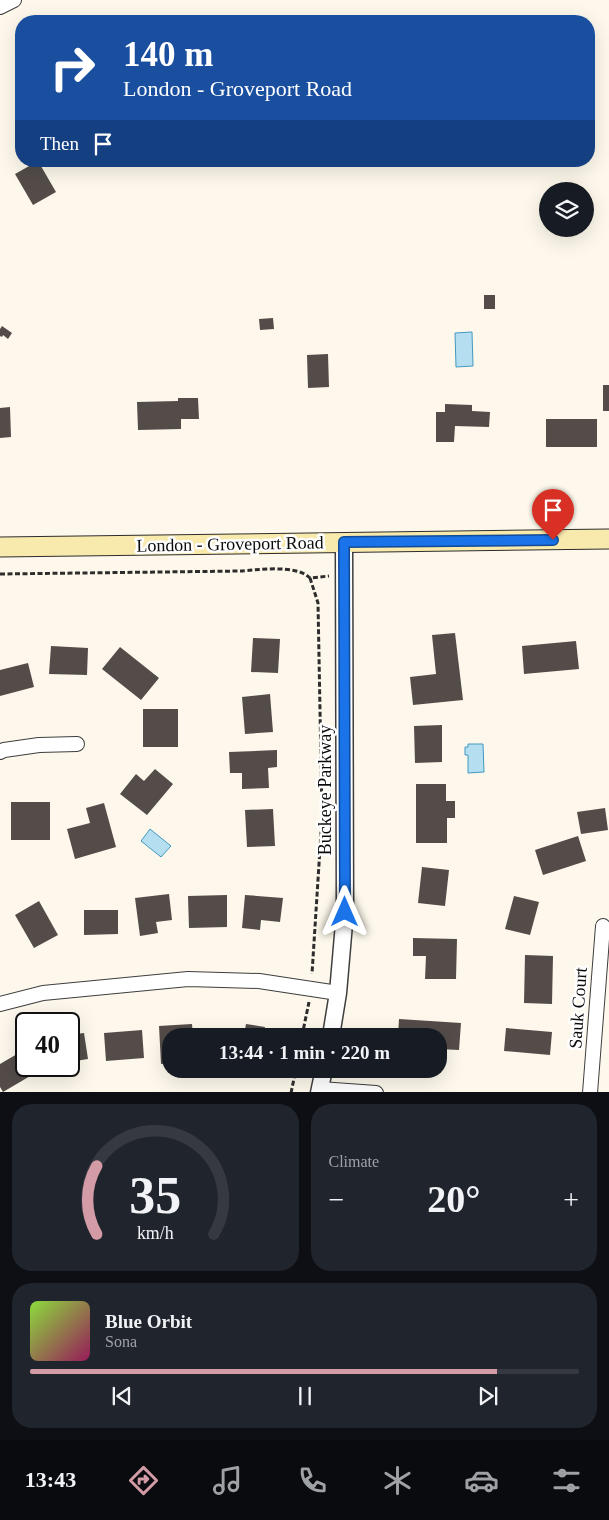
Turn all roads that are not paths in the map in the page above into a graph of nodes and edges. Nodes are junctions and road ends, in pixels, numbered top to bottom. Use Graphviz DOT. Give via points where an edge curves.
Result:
graph roads {
  1 [pos="14,0"];
  2 [pos="0,8"];
  3 [pos="609,539"];
  4 [pos="344,542"];
  5 [pos="0,547"];
  6 [pos="77,744"];
  7 [pos="0,752"];
  8 [pos="603,926"];
  9 [pos="338,993"];
  10 [pos="0,1003"];
  11 [pos="332,1028"];
  12 [pos="322,1078"];
  13 [pos="319,1091"];
  14 [pos="376,1092"];
  15 [pos="590,1092"];
  1 -- 2 [label="street"];
  3 -- 4 [label="main road, London - Groveport Road"];
  4 -- 5 [label="main road, London - Groveport Road"];
  4 -- 9 [label="street, Buckeye Parkway" via="345,912"];
  6 -- 7 [label="street" via="39,745"];
  8 -- 15 [label="street, Sauk Court"];
  9 -- 10 [label="street" via="260,981 188,979 43,993"];
  9 -- 11 [label="street, Buckeye Parkway"];
  12 -- 13 [label="street"];
  13 -- 14 [label="street"];
}
